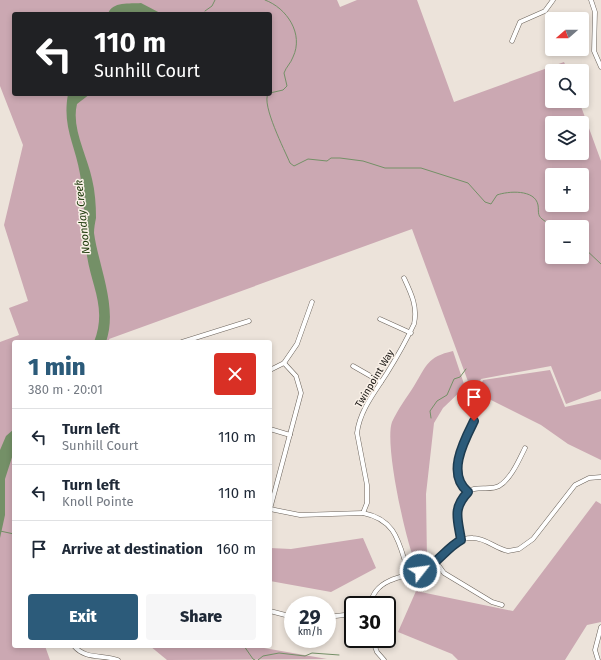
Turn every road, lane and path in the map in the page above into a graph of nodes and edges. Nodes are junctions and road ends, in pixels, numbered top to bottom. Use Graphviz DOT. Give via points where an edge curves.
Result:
graph roads {
  1 [pos="553,0"];
  2 [pos="591,0"];
  3 [pos="512,41"];
  4 [pos="601,67"];
  5 [pos="404,278"];
  6 [pos="312,302"];
  7 [pos="380,319"];
  8 [pos="249,321"];
  9 [pos="410,333"];
  10 [pos="188,340"];
  11 [pos="284,363"];
  12 [pos="353,366"];
  13 [pos="272,369"];
  14 [pos="381,382"];
  15 [pos="474,421"];
  16 [pos="272,430"];
  17 [pos="290,435"];
  18 [pos="525,448"];
  19 [pos="601,477"];
  20 [pos="468,492"];
  21 [pos="272,502"];
  22 [pos="272,509"];
  23 [pos="363,513"];
  24 [pos="461,540"];
  25 [pos="436,562"];
  26 [pos="409,574"];
  27 [pos="374,596"];
  28 [pos="502,605"];
  29 [pos="272,612"];
  30 [pos="284,615"];
  31 [pos="601,627"];
  32 [pos="76,648"];
  33 [pos="375,648"];
  34 [pos="118,660"];
  35 [pos="384,660"];
  36 [pos="598,660"];
  1 -- 3 [label="street" via="545,11 520,22"];
  2 -- 4 [label="street" via="595,12 593,43"];
  5 -- 9 [label="street, Twinpoint Way" via="416,310"];
  6 -- 11 [label="street" via="297,344"];
  7 -- 9 [label="street"];
  8 -- 10 [label="street"];
  9 -- 14 [label="street, Twinpoint Way"];
  11 -- 13 [label="street"];
  11 -- 17 [label="street" via="296,376 301,393"];
  12 -- 14 [label="street"];
  14 -- 23 [label="street, Twinpoint Way" via="364,409 358,425 357,433 368,494"];
  15 -- 20 [label="street" via="460,456 459,480"];
  16 -- 17 [label="street"];
  17 -- 21 [label="street"];
  18 -- 20 [label="street" via="508,479 500,486"];
  19 -- 24 [label="street" via="589,478 575,485 533,539 519,548 508,551 481,539"];
  20 -- 24 [label="street" via="457,509"];
  22 -- 23 [label="street" via="300,515"];
  23 -- 26 [label="street" via="381,519 392,528"];
  24 -- 25 [label="street" via="449,547"];
  25 -- 26 [label="street"];
  25 -- 28 [label="street" via="444,573 492,602"];
  26 -- 27 [label="street" via="387,583 376,591"];
  29 -- 30 [label="street"];
  31 -- 36 [label="street" via="595,650"];
  32 -- 34 [label="street" via="87,656 111,657"];
  33 -- 35 [label="street"];
}
